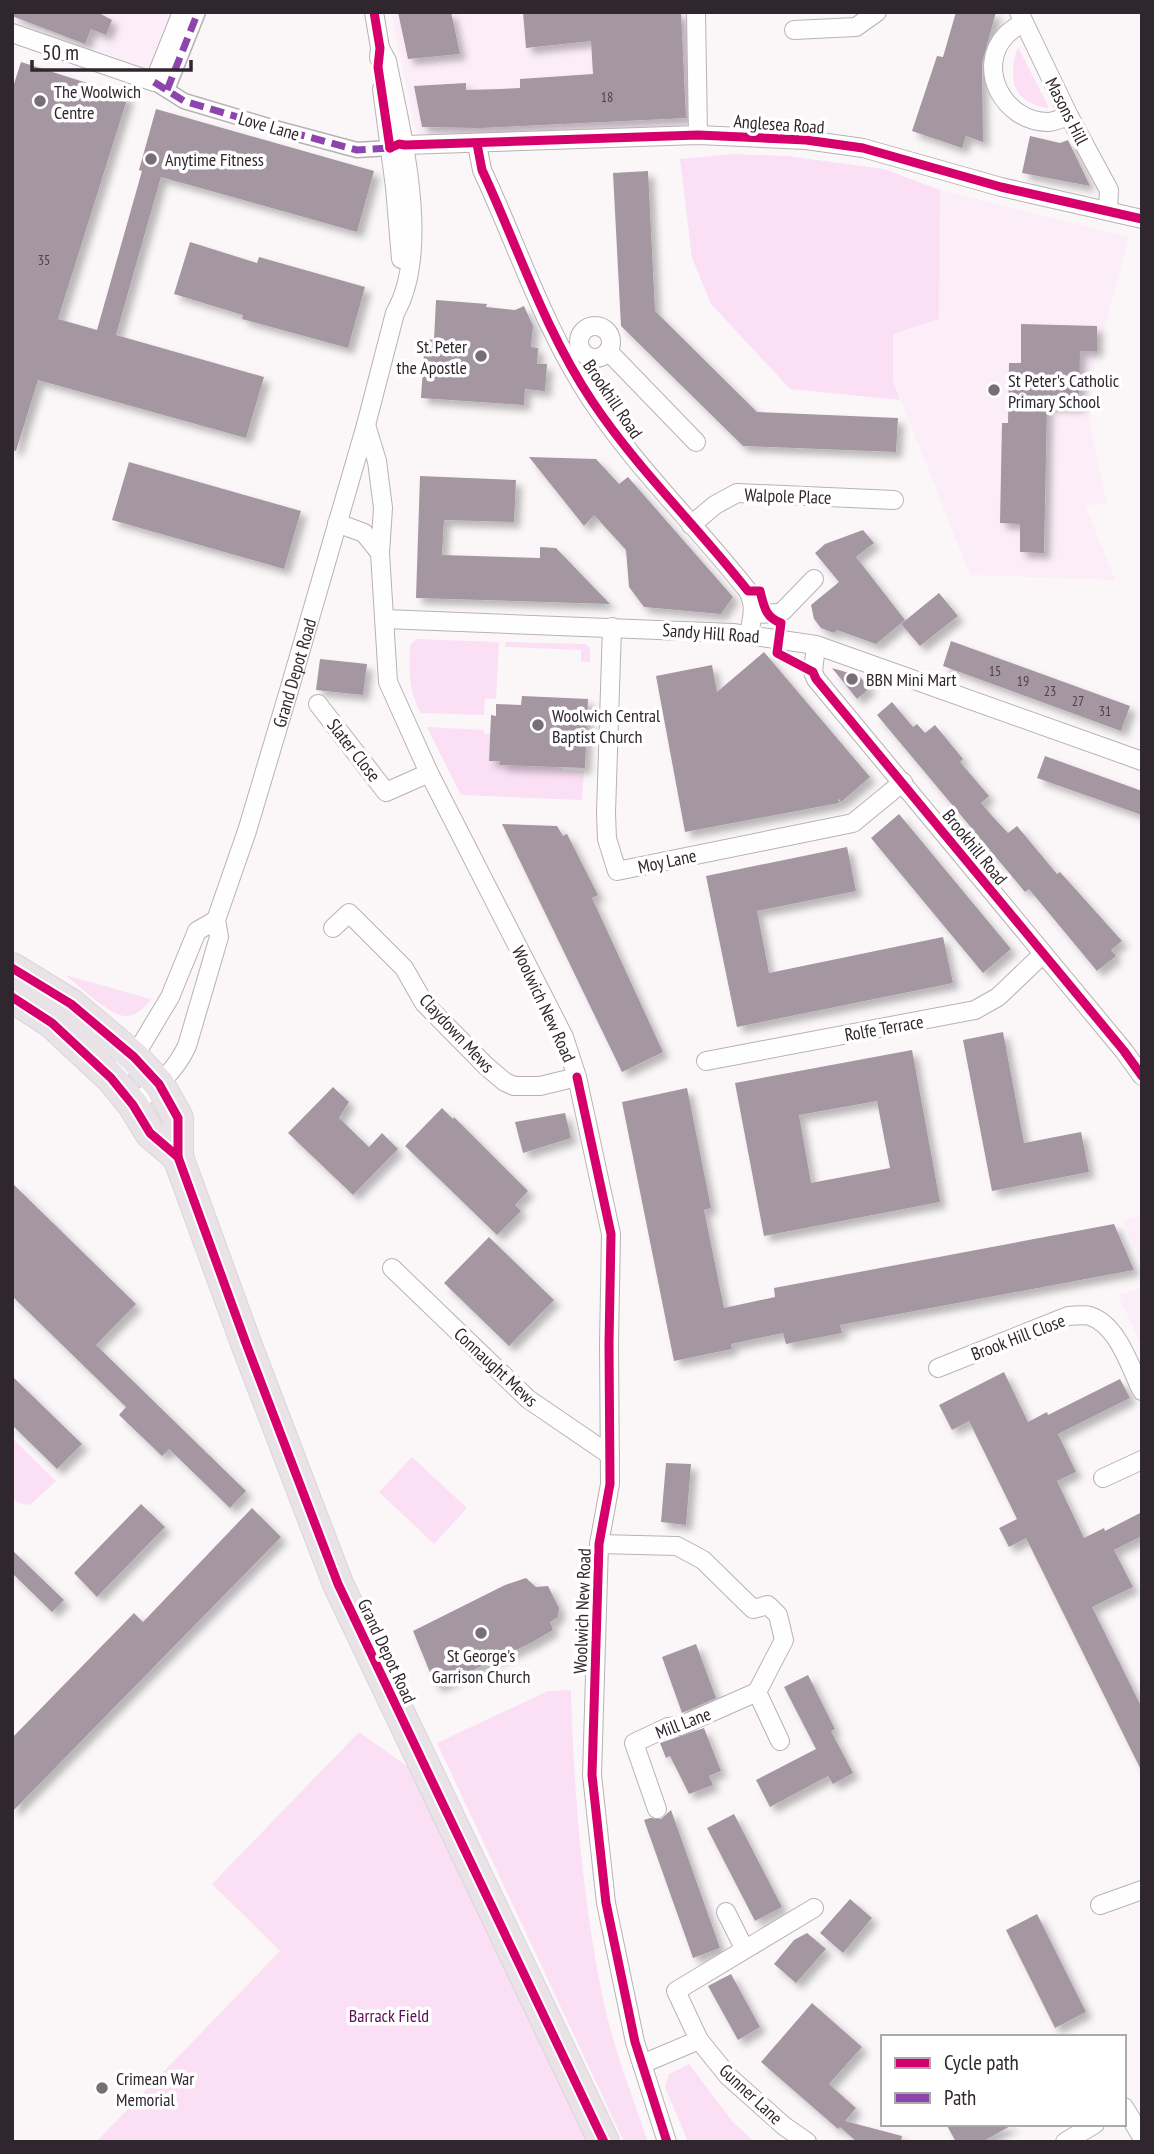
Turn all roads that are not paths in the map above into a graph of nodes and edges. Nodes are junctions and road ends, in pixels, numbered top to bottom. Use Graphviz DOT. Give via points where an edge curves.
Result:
graph roads {
  1 [pos="182,12"];
  2 [pos="198,12"];
  3 [pos="373,12"];
  4 [pos="696,12"];
  5 [pos="877,12"];
  6 [pos="1021,17"];
  7 [pos="794,30"];
  8 [pos="12,33"];
  9 [pos="161,86"];
  10 [pos="1069,116"];
  11 [pos="698,135"];
  12 [pos="477,144"];
  13 [pos="398,147"];
  14 [pos="1108,210"];
  15 [pos="1142,219"];
  16 [pos="608,351"];
  17 [pos="573,354"];
  18 [pos="366,425"];
  19 [pos="696,442"];
  20 [pos="894,500"];
  21 [pos="337,523"];
  22 [pos="691,525"];
  23 [pos="380,553"];
  24 [pos="814,579"];
  25 [pos="753,614"];
  26 [pos="385,619"];
  27 [pos="612,627"];
  28 [pos="748,634"];
  29 [pos="816,645"];
  30 [pos="318,704"];
  31 [pos="1142,761"];
  32 [pos="429,773"];
  33 [pos="903,782"];
  34 [pos="216,920"];
  35 [pos="333,928"];
  36 [pos="1043,954"];
  37 [pos="12,968"];
  38 [pos="12,997"];
  39 [pos="134,1057"];
  40 [pos="706,1061"];
  41 [pos="1142,1076"];
  42 [pos="577,1077"];
  43 [pos="111,1078"];
  44 [pos="159,1084"];
  45 [pos="133,1105"];
  46 [pos="178,1157"];
  47 [pos="392,1268"];
  48 [pos="938,1368"];
  49 [pos="1142,1391"];
  50 [pos="610,1455"];
  51 [pos="1142,1460"];
  52 [pos="1103,1478"];
  53 [pos="599,1544"];
  54 [pos="757,1692"];
  55 [pos="780,1741"];
  56 [pos="657,1809"];
  57 [pos="1142,1890"];
  58 [pos="1100,1905"];
  59 [pos="814,1908"];
  60 [pos="726,1912"];
  61 [pos="744,1948"];
  62 [pos="699,2040"];
  63 [pos="642,2064"];
  64 [pos="1126,2107"];
  65 [pos="1092,2126"];
  66 [pos="1142,2137"];
  67 [pos="604,2142"];
  68 [pos="667,2142"];
  69 [pos="807,2142"];
  70 [pos="1065,2142"];
  1 -- 9 [label="street"];
  2 -- 9 [label="street"];
  3 -- 13 [label="street" via="387,61"];
  4 -- 11 [label="street"];
  5 -- 7 [label="street" via="856,27"];
  6 -- 10 [label="street, Masons Hill"];
  6 -- 10 [label="street" via="1004,36 995,57 993,77 999,94 1012,111 1030,120 1050,122"];
  8 -- 9 [label="street, Love Lane"];
  9 -- 13 [label="street, Love Lane" via="184,101 345,147"];
  10 -- 14 [label="street, Masons Hill" via="1109,190"];
  11 -- 12 [label="street, Anglesea Road"];
  11 -- 14 [label="street, Anglesea Road" via="863,148 1001,187"];
  12 -- 13 [label="street, Anglesea Road"];
  12 -- 17 [label="street, Brookhill Road" via="482,170 545,318"];
  13 -- 18 [label="street" via="412,207 412,244 401,303"];
  14 -- 15 [label="street, Anglesea Road"];
  16 -- 17 [label="street" via="600,358"];
  16 -- 17 [label="street" via="607,332 591,327 582,334"];
  16 -- 19 [label="street"];
  17 -- 22 [label="street, Brookhill Road" via="612,430"];
  18 -- 21 [label="street, Grand Depot Road"];
  18 -- 23 [label="street, Woolwich New Road" via="377,461 383,508"];
  20 -- 22 [label="street, Walpole Place" via="737,493"];
  21 -- 23 [label="street" via="364,533"];
  21 -- 34 [label="street, Grand Depot Road"];
  22 -- 25 [label="street, Brookhill Road" via="748,591"];
  23 -- 26 [label="street, Woolwich New Road"];
  24 -- 25 [label="street" via="783,611"];
  25 -- 28 [label="street"];
  26 -- 27 [label="street, Sandy Hill Road"];
  26 -- 32 [label="street, Woolwich New Road" via="388,682"];
  27 -- 28 [label="street, Sandy Hill Road"];
  27 -- 33 [label="street, Moy Lane" via="606,813 607,839 617,871 853,822"];
  28 -- 29 [label="street, Sandy Hill Road"];
  29 -- 31 [label="street, Sandy Hill Road"];
  29 -- 33 [label="street, Brookhill Road" via="813,671 817,679"];
  30 -- 32 [label="street, Slater Close" via="386,792"];
  32 -- 42 [label="street, Woolwich New Road" via="564,1037"];
  33 -- 36 [label="street, Brookhill Road"];
  34 -- 39 [label="street, Grand Depot Road" via="197,931 170,997"];
  34 -- 44 [label="street, Grand Depot Road" via="219,937 187,1046 179,1063"];
  35 -- 42 [label="street, Claydown Mews" via="349,913 404,968 424,1003 505,1082 540,1086"];
  36 -- 40 [label="street, Rolfe Terrace" via="998,997 975,1010"];
  36 -- 41 [label="street, Brookhill Road"];
  37 -- 39 [label="highway" via="71,1004"];
  38 -- 43 [label="highway" via="51,1023"];
  39 -- 43 [label="street, Grand Depot Road"];
  39 -- 44 [label="highway"];
  42 -- 50 [label="street, Woolwich New Road" via="611,1234"];
  43 -- 45 [label="highway, Grand Depot Road"];
  44 -- 45 [label="street, Grand Depot Road"];
  44 -- 46 [label="highway, Grand Depot Road" via="178,1118"];
  45 -- 46 [label="highway, Grand Depot Road" via="150,1133"];
  46 -- 67 [label="highway, Grand Depot Road" via="338,1584"];
  47 -- 50 [label="street, Connaught Mews" via="528,1399"];
  48 -- 49 [label="street, Brook Hill Close" via="1068,1316 1089,1316 1106,1325"];
  50 -- 53 [label="street, Woolwich New Road" via="610,1484"];
  51 -- 52 [label="street"];
  53 -- 54 [label="street" via="677,1546 703,1560 753,1609 768,1605 778,1615 784,1640"];
  53 -- 63 [label="street, Woolwich New Road" via="592,1775 606,1902"];
  54 -- 55 [label="street"];
  54 -- 56 [label="street, Mill Lane" via="634,1743"];
  57 -- 58 [label="street"];
  59 -- 61 [label="street, Gunner Lane"];
  60 -- 61 [label="street"];
  61 -- 62 [label="street, Gunner Lane" via="676,1991"];
  62 -- 63 [label="street"];
  62 -- 69 [label="street, Gunner Lane" via="728,2076"];
  63 -- 68 [label="street, Woolwich New Road"];
  64 -- 66 [label="street"];
  65 -- 70 [label="street"];
}
